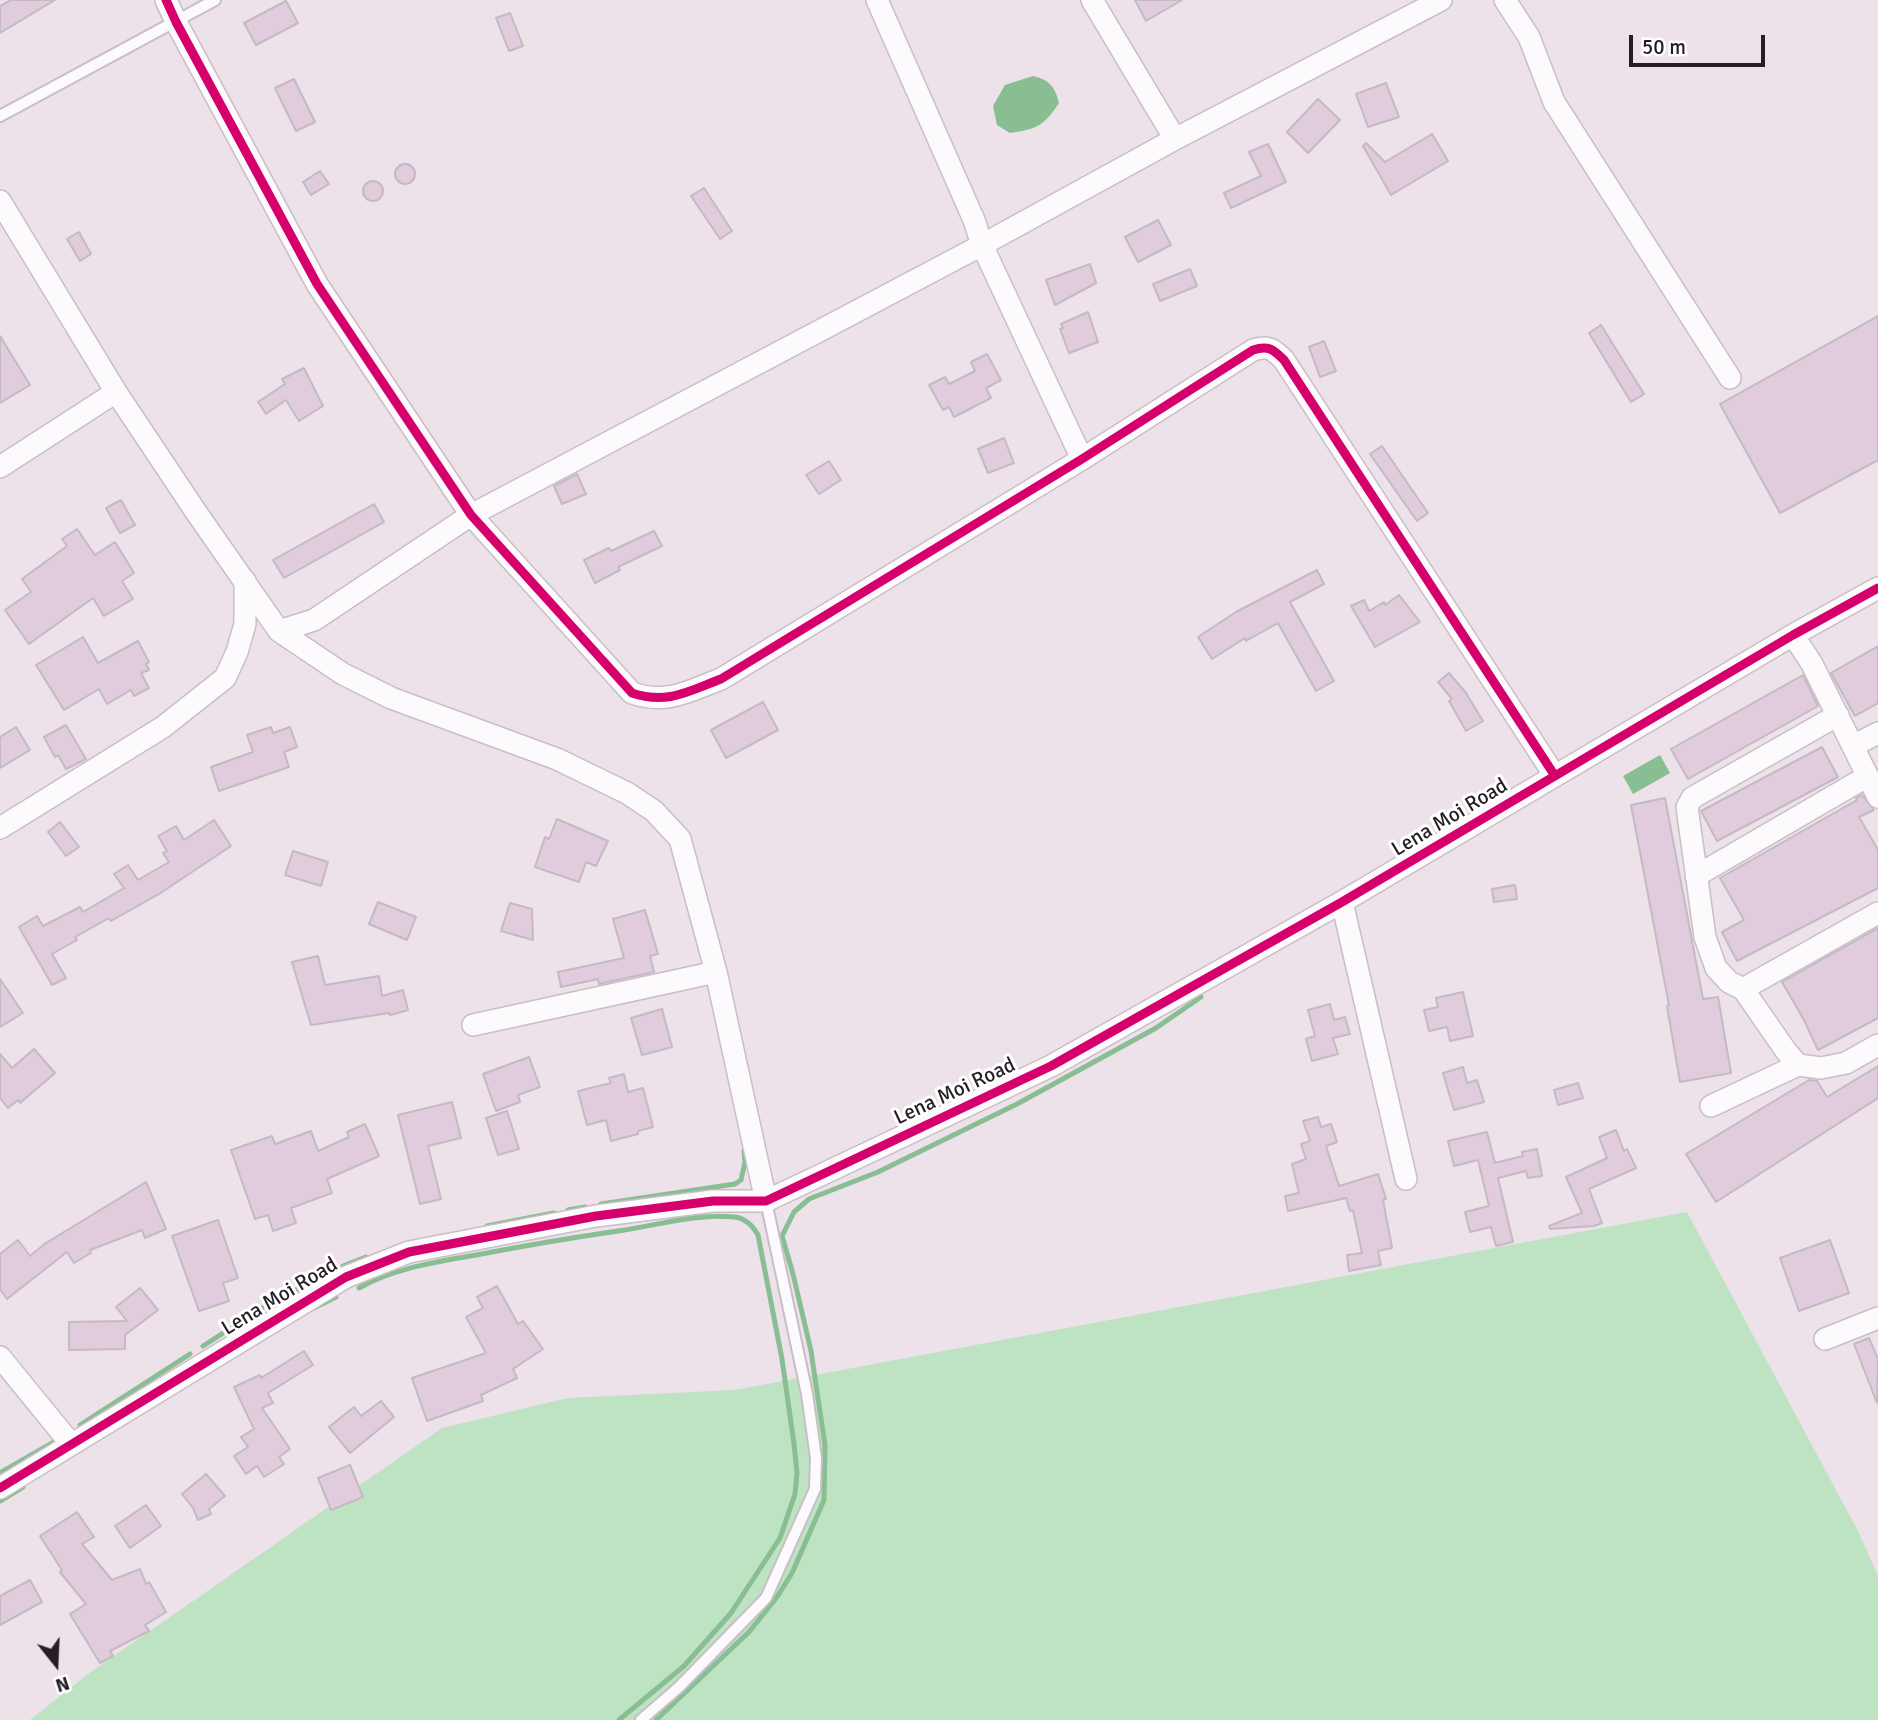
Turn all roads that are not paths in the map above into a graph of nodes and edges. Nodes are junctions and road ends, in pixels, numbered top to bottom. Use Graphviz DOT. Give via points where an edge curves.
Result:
graph roads {
  1 [pos="166,0"];
  2 [pos="215,0"];
  3 [pos="877,0"];
  4 [pos="1092,0"];
  5 [pos="1441,0"];
  6 [pos="1505,0"];
  7 [pos="176,22"];
  8 [pos="0,116"];
  9 [pos="1175,139"];
  10 [pos="4,215"];
  11 [pos="982,245"];
  12 [pos="1730,378"];
  13 [pos="116,391"];
  14 [pos="1082,459"];
  15 [pos="0,467"];
  16 [pos="471,515"];
  17 [pos="245,581"];
  18 [pos="1878,588"];
  19 [pos="279,631"];
  20 [pos="1793,635"];
  21 [pos="1838,715"];
  22 [pos="1878,733"];
  23 [pos="1853,746"];
  24 [pos="1555,776"];
  25 [pos="1868,776"];
  26 [pos="1878,797"];
  27 [pos="0,828"];
  28 [pos="1696,876"];
  29 [pos="1342,902"];
  30 [pos="1878,913"];
  31 [pos="716,972"];
  32 [pos="1743,989"];
  33 [pos="473,1026"];
  34 [pos="1878,1045"];
  35 [pos="1798,1066"];
  36 [pos="1711,1106"];
  37 [pos="1406,1179"];
  38 [pos="766,1201"];
  39 [pos="1878,1318"];
  40 [pos="1825,1339"];
  41 [pos="0,1357"];
  42 [pos="71,1444"];
  43 [pos="0,1488"];
  44 [pos="642,1720"];
  1 -- 7 [label="street"];
  2 -- 7 [label="lane"];
  3 -- 11 [label="street"];
  4 -- 9 [label="street"];
  5 -- 9 [label="street"];
  6 -- 12 [label="street" via="1529,37 1554,102"];
  7 -- 8 [label="lane"];
  7 -- 16 [label="street" via="317,284"];
  9 -- 11 [label="street"];
  10 -- 13 [label="street"];
  11 -- 14 [label="street"];
  11 -- 16 [label="street"];
  13 -- 15 [label="street"];
  13 -- 17 [label="street"];
  14 -- 16 [label="street" via="722,679 672,698 632,693"];
  14 -- 24 [label="street" via="1253,350 1273,348"];
  16 -- 19 [label="street" via="314,621"];
  17 -- 19 [label="street"];
  17 -- 27 [label="street" via="245,624 225,678 163,727"];
  18 -- 20 [label="street, Lena Moi Road"];
  19 -- 31 [label="street" via="343,674 391,698 557,758 654,811 680,839"];
  20 -- 21 [label="street"];
  20 -- 24 [label="street, Lena Moi Road"];
  21 -- 23 [label="street"];
  21 -- 28 [label="street" via="1692,797 1687,807"];
  22 -- 23 [label="street"];
  23 -- 25 [label="street"];
  24 -- 29 [label="street, Lena Moi Road"];
  25 -- 26 [label="street"];
  25 -- 28 [label="street"];
  28 -- 32 [label="street" via="1705,937 1716,968"];
  29 -- 37 [label="street"];
  29 -- 38 [label="street, Lena Moi Road" via="1051,1066"];
  30 -- 32 [label="street"];
  31 -- 33 [label="street"];
  31 -- 38 [label="street"];
  32 -- 35 [label="street"];
  34 -- 35 [label="street" via="1846,1063"];
  35 -- 36 [label="street"];
  38 -- 42 [label="street, Lena Moi Road" via="713,1200 596,1216 409,1252 346,1276"];
  38 -- 44 [label="lane" via="807,1394 816,1458 815,1489 766,1598"];
  39 -- 40 [label="street"];
  41 -- 42 [label="street"];
  42 -- 43 [label="street, Lena Moi Road"];
}
